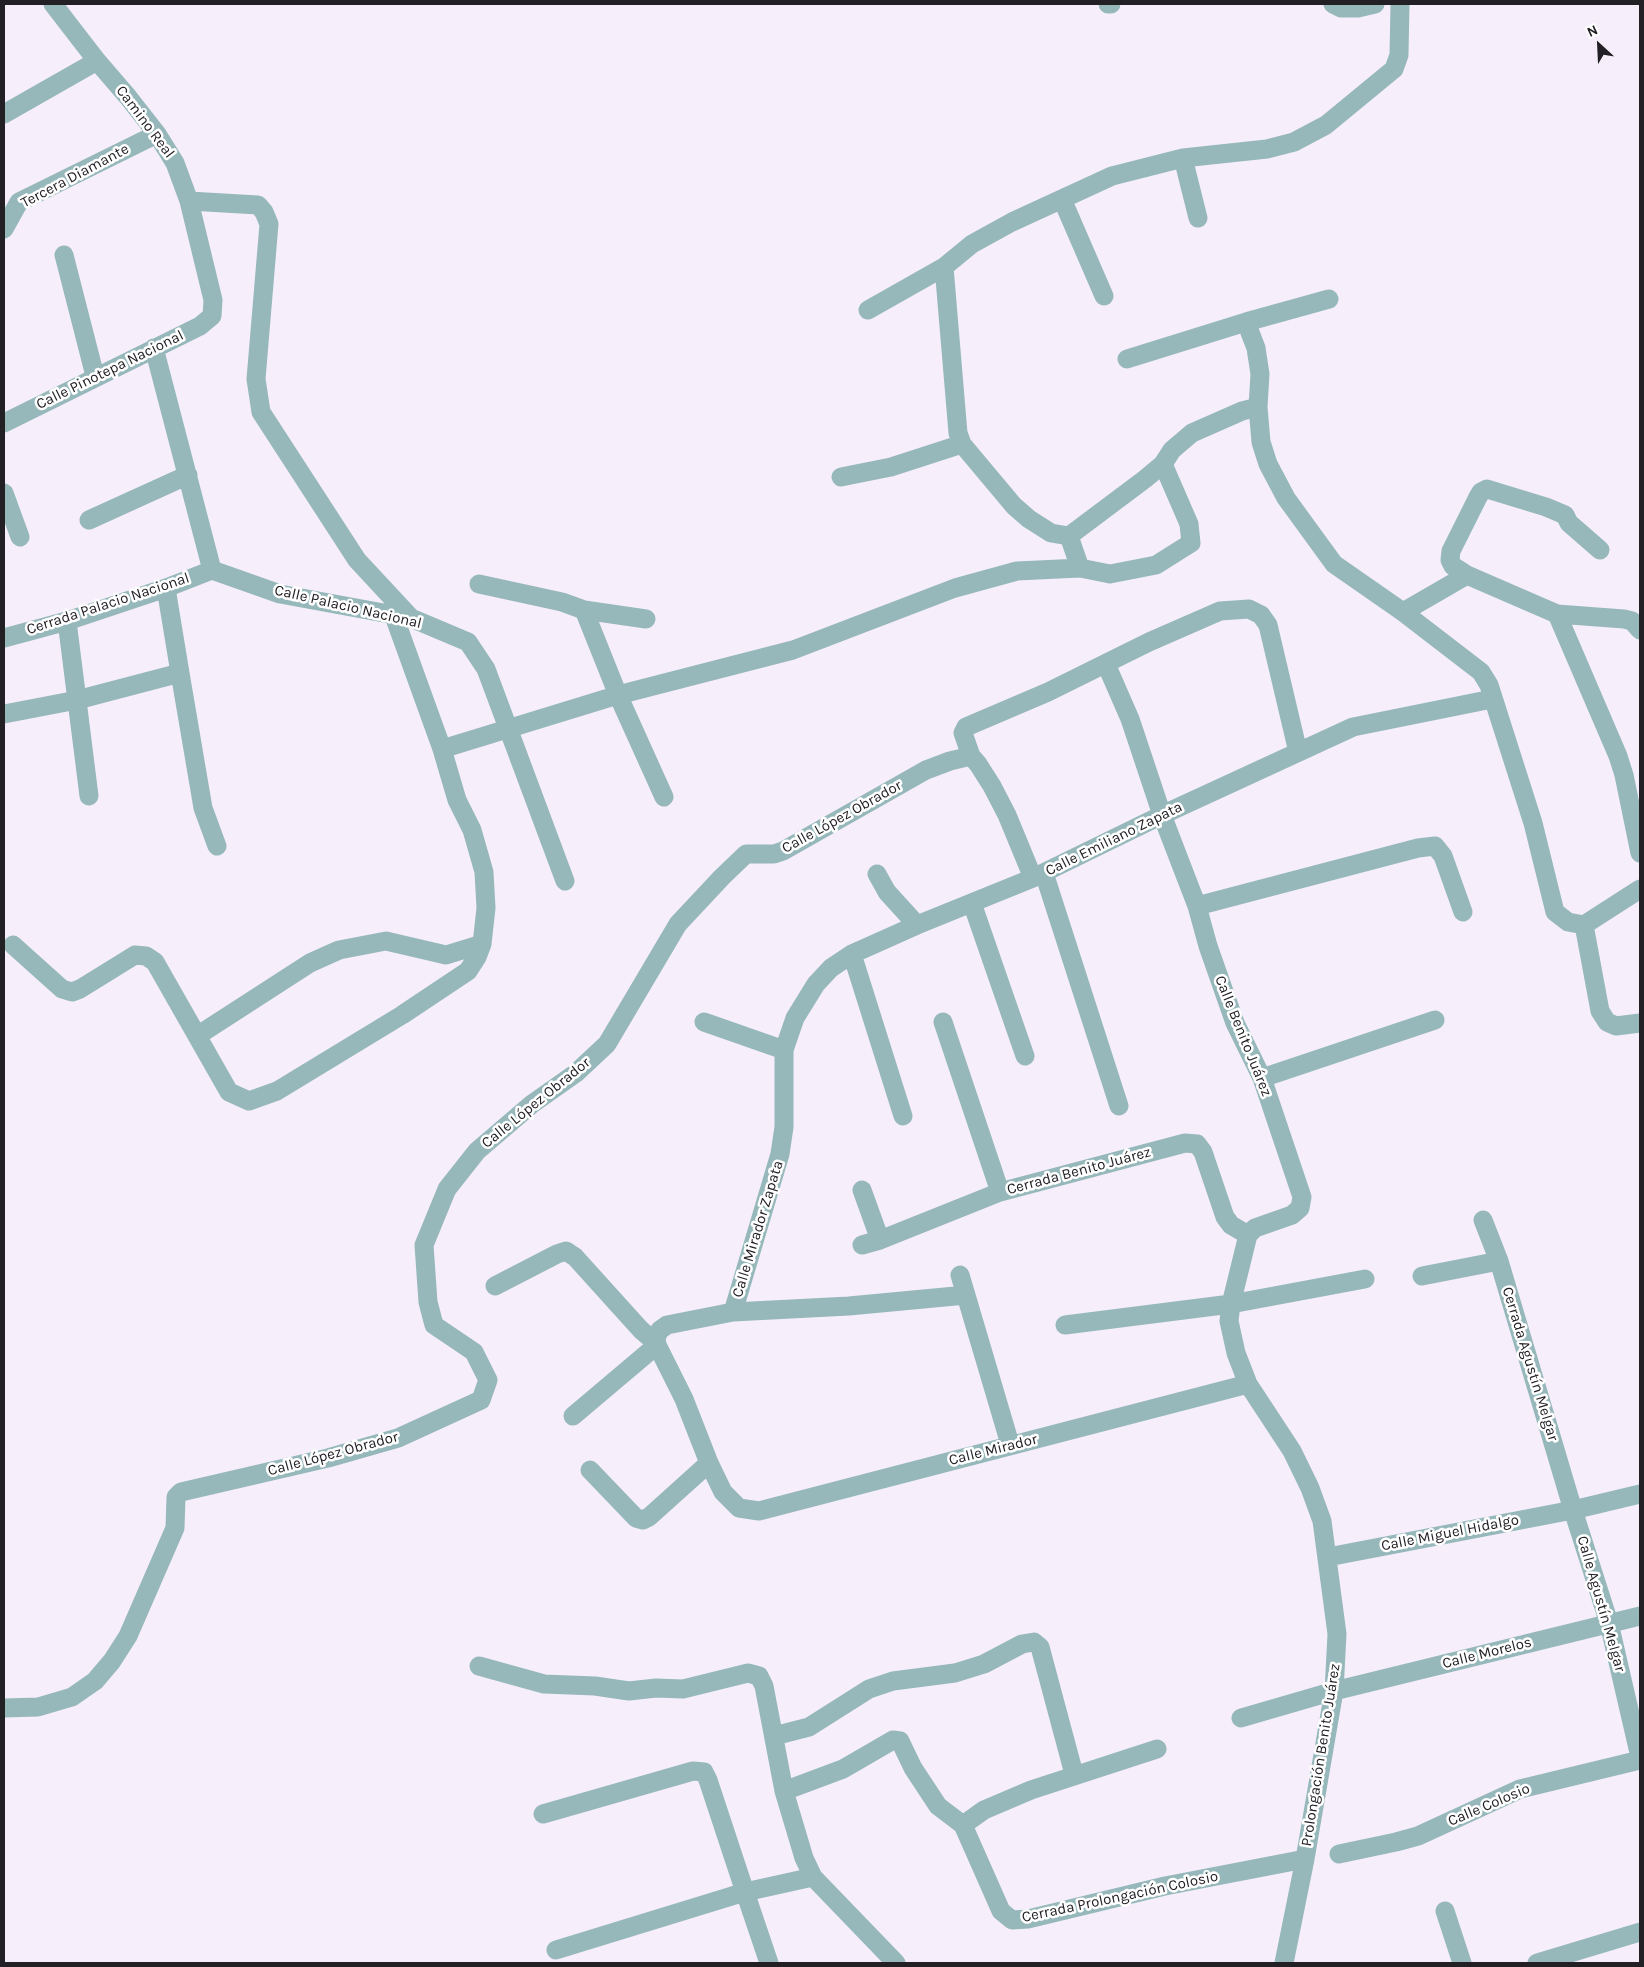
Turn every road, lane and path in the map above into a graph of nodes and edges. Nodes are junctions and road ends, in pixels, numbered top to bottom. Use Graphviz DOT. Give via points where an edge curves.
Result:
graph roads {
  1 [pos="53,4"];
  2 [pos="1332,4"];
  3 [pos="1375,4"];
  4 [pos="1400,4"];
  5 [pos="97,61"];
  6 [pos="4,114"];
  7 [pos="157,134"];
  8 [pos="1183,158"];
  9 [pos="1062,199"];
  10 [pos="189,200"];
  11 [pos="1198,218"];
  12 [pos="4,229"];
  13 [pos="64,255"];
  14 [pos="944,267"];
  15 [pos="1104,296"];
  16 [pos="1329,299"];
  17 [pos="868,310"];
  18 [pos="212,316"];
  19 [pos="1246,322"];
  20 [pos="154,348"];
  21 [pos="1127,360"];
  22 [pos="96,376"];
  23 [pos="1258,407"];
  24 [pos="5,421"];
  25 [pos="962,444"];
  26 [pos="1163,464"];
  27 [pos="188,476"];
  28 [pos="841,477"];
  29 [pos="4,493"];
  30 [pos="89,520"];
  31 [pos="1069,536"];
  32 [pos="20,537"];
  33 [pos="1600,550"];
  34 [pos="1080,568"];
  35 [pos="212,570"];
  36 [pos="1467,575"];
  37 [pos="479,584"];
  38 [pos="166,588"];
  39 [pos="584,610"];
  40 [pos="1403,612"];
  41 [pos="1557,614"];
  42 [pos="402,617"];
  43 [pos="646,619"];
  44 [pos="67,621"];
  45 [pos="1640,630"];
  46 [pos="4,638"];
  47 [pos="1106,664"];
  48 [pos="180,673"];
  49 [pos="618,695"];
  50 [pos="1492,699"];
  51 [pos="77,700"];
  52 [pos="4,714"];
  53 [pos="509,730"];
  54 [pos="442,749"];
  55 [pos="1298,752"];
  56 [pos="971,756"];
  57 [pos="89,796"];
  58 [pos="664,797"];
  59 [pos="1162,815"];
  60 [pos="217,846"];
  61 [pos="1640,853"];
  62 [pos="877,874"];
  63 [pos="1038,876"];
  64 [pos="565,881"];
  65 [pos="1640,889"];
  66 [pos="972,903"];
  67 [pos="1197,906"];
  68 [pos="1463,912"];
  69 [pos="917,925"];
  70 [pos="1584,925"];
  71 [pos="482,944"];
  72 [pos="13,945"];
  73 [pos="852,954"];
  74 [pos="1435,1020"];
  75 [pos="704,1022"];
  76 [pos="943,1022"];
  77 [pos="1640,1023"];
  78 [pos="197,1036"];
  79 [pos="784,1050"];
  80 [pos="1025,1056"];
  81 [pos="1262,1078"];
  82 [pos="1119,1106"];
  83 [pos="903,1116"];
  84 [pos="862,1190"];
  85 [pos="1000,1192"];
  86 [pos="1483,1220"];
  87 [pos="1248,1235"];
  88 [pos="1499,1261"];
  89 [pos="960,1275"];
  90 [pos="1422,1276"];
  91 [pos="1365,1279"];
  92 [pos="495,1286"];
  93 [pos="966,1295"];
  94 [pos="1231,1304"];
  95 [pos="733,1312"];
  96 [pos="1065,1325"];
  97 [pos="656,1341"];
  98 [pos="1248,1384"];
  99 [pos="573,1416"];
  100 [pos="1010,1444"];
  101 [pos="709,1463"];
  102 [pos="590,1470"];
  103 [pos="1640,1494"];
  104 [pos="1573,1510"];
  105 [pos="1328,1557"];
  106 [pos="1640,1616"];
  107 [pos="1609,1623"];
  108 [pos="479,1666"];
  109 [pos="1334,1690"];
  110 [pos="4,1708"];
  111 [pos="1241,1718"];
  112 [pos="774,1736"];
  113 [pos="1157,1749"];
  114 [pos="1640,1759"];
  115 [pos="1074,1774"];
  116 [pos="784,1791"];
  117 [pos="542,1814"];
  118 [pos="962,1825"];
  119 [pos="1340,1854"];
  120 [pos="1305,1859"];
  121 [pos="814,1877"];
  122 [pos="745,1892"];
  123 [pos="1444,1911"];
  124 [pos="1640,1932"];
  125 [pos="556,1950"];
  126 [pos="769,1963"];
  127 [pos="896,1963"];
  128 [pos="1284,1963"];
  129 [pos="1462,1963"];
  130 [pos="1537,1963"];
  1 -- 5 [label="street, Camino Real"];
  2 -- 3 [label="street" via="1341,8 1358,8"];
  4 -- 8 [label="street" via="1399,55 1394,69 1326,125 1294,142 1267,149"];
  5 -- 6 [label="street"];
  5 -- 7 [label="street, Camino Real"];
  7 -- 10 [label="street, Camino Real" via="175,163"];
  7 -- 12 [label="street, Tercera Diamante" via="19,202"];
  8 -- 9 [label="street" via="1112,176"];
  8 -- 11 [label="street"];
  9 -- 14 [label="street" via="972,244"];
  9 -- 15 [label="street"];
  10 -- 18 [label="street, Camino Real" via="213,300"];
  10 -- 42 [label="street" via="258,205 264,212 269,224 256,379 261,412 357,560"];
  13 -- 22 [label="street"];
  14 -- 17 [label="street"];
  14 -- 25 [label="street" via="958,433"];
  16 -- 19 [label="street"];
  18 -- 20 [label="street, Calle Pinotepa Nacional" via="200,326"];
  19 -- 21 [label="street"];
  19 -- 23 [label="street" via="1256,348 1260,374"];
  20 -- 22 [label="street, Calle Pinotepa Nacional"];
  20 -- 27 [label="street"];
  22 -- 24 [label="street, Calle Pinotepa Nacional"];
  23 -- 26 [label="street" via="1192,433 1172,450"];
  23 -- 40 [label="street" via="1261,442 1268,464 1304,525 1334,564"];
  25 -- 28 [label="street" via="891,467"];
  25 -- 31 [label="street" via="1021,513 1051,533"];
  26 -- 31 [label="street"];
  26 -- 34 [label="street" via="1189,524 1191,543 1156,565 1110,574"];
  27 -- 30 [label="street"];
  27 -- 35 [label="street"];
  29 -- 32 [label="street"];
  31 -- 34 [label="street"];
  33 -- 36 [label="street" via="1568,523 1565,515 1487,489 1481,492 1452,551 1450,560 1453,566"];
  34 -- 49 [label="street" via="1017,572 955,588 793,650"];
  35 -- 38 [label="street, Cerrada Palacio Nacional"];
  35 -- 42 [label="street, Calle Palacio Nacional" via="280,594"];
  36 -- 40 [label="street"];
  36 -- 41 [label="street"];
  37 -- 39 [label="street"];
  38 -- 44 [label="street, Cerrada Palacio Nacional"];
  38 -- 48 [label="street"];
  39 -- 43 [label="street"];
  39 -- 49 [label="street"];
  40 -- 50 [label="street" via="1481,672 1489,685"];
  41 -- 45 [label="street" via="1624,619 1632,621"];
  41 -- 61 [label="street" via="1618,756"];
  42 -- 53 [label="street, Calle Palacio Nacional" via="468,642 486,669"];
  42 -- 54 [label="street"];
  44 -- 46 [label="street, Cerrada Palacio Nacional"];
  44 -- 51 [label="street"];
  47 -- 55 [label="street" via="1220,610 1249,609 1261,615 1268,625"];
  47 -- 56 [label="street" via="966,727 962,733"];
  47 -- 59 [label="street, Calle Benito Juárez" via="1130,719"];
  48 -- 51 [label="street"];
  48 -- 60 [label="street" via="203,808"];
  49 -- 53 [label="street"];
  49 -- 58 [label="street"];
  50 -- 55 [label="street, Calle Emiliano Zapata" via="1353,727"];
  50 -- 70 [label="street" via="1533,823 1555,912 1568,922"];
  51 -- 52 [label="street"];
  51 -- 57 [label="street"];
  53 -- 54 [label="street"];
  53 -- 64 [label="street"];
  54 -- 71 [label="street" via="484,872 486,908"];
  55 -- 59 [label="street, Calle Emiliano Zapata"];
  56 -- 63 [label="street" via="1000,800"];
  56 -- 110 [label="street, Calle López Obrador" via="926,770 783,851 746,854 678,924 607,1044 477,1151 448,1190 424,1245 428,1302 434,1325 474,1352 488,1380 481,1400 398,1438 328,1458 181,1492 176,1497 175,1528 156,1575 128,1636 96,1680 72,1696 38,1707"];
  59 -- 63 [label="street, Calle Emiliano Zapata"];
  59 -- 67 [label="street, Calle Benito Juárez"];
  62 -- 69 [label="street" via="887,892"];
  63 -- 66 [label="street, Calle Emiliano Zapata"];
  63 -- 82 [label="street"];
  65 -- 70 [label="street"];
  66 -- 69 [label="street, Calle Emiliano Zapata"];
  66 -- 80 [label="street"];
  67 -- 68 [label="street" via="1435,846 1443,856"];
  67 -- 81 [label="street, Calle Benito Juárez" via="1235,1023"];
  69 -- 73 [label="street, Calle Emiliano Zapata"];
  70 -- 77 [label="street" via="1600,1011 1607,1022 1616,1026"];
  71 -- 78 [label="street" via="446,955 386,941 339,950 310,963"];
  71 -- 78 [label="street" via="468,971 454,981 277,1091 249,1101 229,1092"];
  72 -- 78 [label="street" via="62,989 72,992 135,955 146,956 155,962"];
  73 -- 79 [label="street, Calle Emiliano Zapata" via="831,968 816,984 795,1018"];
  73 -- 83 [label="street"];
  74 -- 81 [label="street"];
  75 -- 79 [label="street"];
  76 -- 85 [label="street, Cerrada Benito Juárez"];
  79 -- 95 [label="street, Calle Mirador Zapata" via="784,1127 780,1154"];
  81 -- 87 [label="street, Calle Benito Juárez" via="1302,1197 1300,1208 1292,1215 1255,1228"];
  84 -- 85 [label="street" via="871,1242"];
  85 -- 87 [label="street, Cerrada Benito Juárez" via="1185,1143 1197,1144 1203,1152 1225,1217 1231,1225"];
  86 -- 88 [label="street, Cerrada Agustín Melgar"];
  87 -- 94 [label="street"];
  88 -- 90 [label="street"];
  88 -- 104 [label="street, Cerrada Agustín Melgar"];
  89 -- 93 [label="street"];
  91 -- 94 [label="street"];
  92 -- 97 [label="street" via="566,1251 641,1330"];
  93 -- 95 [label="street"];
  93 -- 100 [label="street"];
  94 -- 96 [label="street"];
  94 -- 98 [label="street" via="1229,1321 1234,1345"];
  95 -- 97 [label="street, Calle Mirador Zapata" via="667,1325 660,1330"];
  97 -- 99 [label="street, Calle Mirador Zapata"];
  97 -- 101 [label="street" via="684,1398"];
  98 -- 100 [label="street, Calle Mirador" via="1092,1426"];
  98 -- 105 [label="street, Prolongación Benito Juárez" via="1292,1452 1310,1488 1322,1521"];
  100 -- 101 [label="street, Calle Mirador" via="759,1511 739,1508 723,1492"];
  101 -- 102 [label="street" via="643,1520 636,1518"];
  103 -- 104 [label="street, Calle Miguel Hidalgo"];
  104 -- 105 [label="street, Calle Miguel Hidalgo"];
  104 -- 107 [label="street, Calle Agustín Melgar"];
  105 -- 109 [label="street, Prolongación Benito Juárez" via="1337,1634"];
  106 -- 107 [label="street, Calle Morelos"];
  107 -- 109 [label="street, Calle Morelos"];
  107 -- 114 [label="street, Calle Agustín Melgar"];
  108 -- 112 [label="street" via="544,1684 629,1690 683,1689 748,1672 759,1676 764,1686"];
  109 -- 111 [label="street, Calle Morelos"];
  109 -- 120 [label="street, Prolongación Benito Juárez"];
  112 -- 115 [label="street" via="809,1727 869,1689 893,1681 955,1673 984,1664 1022,1644 1034,1642 1040,1647"];
  112 -- 116 [label="street"];
  113 -- 115 [label="street"];
  114 -- 119 [label="street, Calle Colosio" via="1520,1790 1418,1836"];
  115 -- 118 [label="street" via="984,1810"];
  116 -- 118 [label="street" via="843,1768 893,1740 900,1741 938,1806"];
  116 -- 121 [label="street" via="804,1858"];
  117 -- 122 [label="street" via="692,1770 704,1772"];
  118 -- 120 [label="street, Cerrada Prolongación Colosio" via="1001,1911 1012,1920"];
  120 -- 128 [label="street, Prolongación Benito Juárez"];
  121 -- 122 [label="street"];
  121 -- 127 [label="street"];
  122 -- 125 [label="street"];
  122 -- 126 [label="street"];
  123 -- 129 [label="street"];
  124 -- 130 [label="street"];
}
